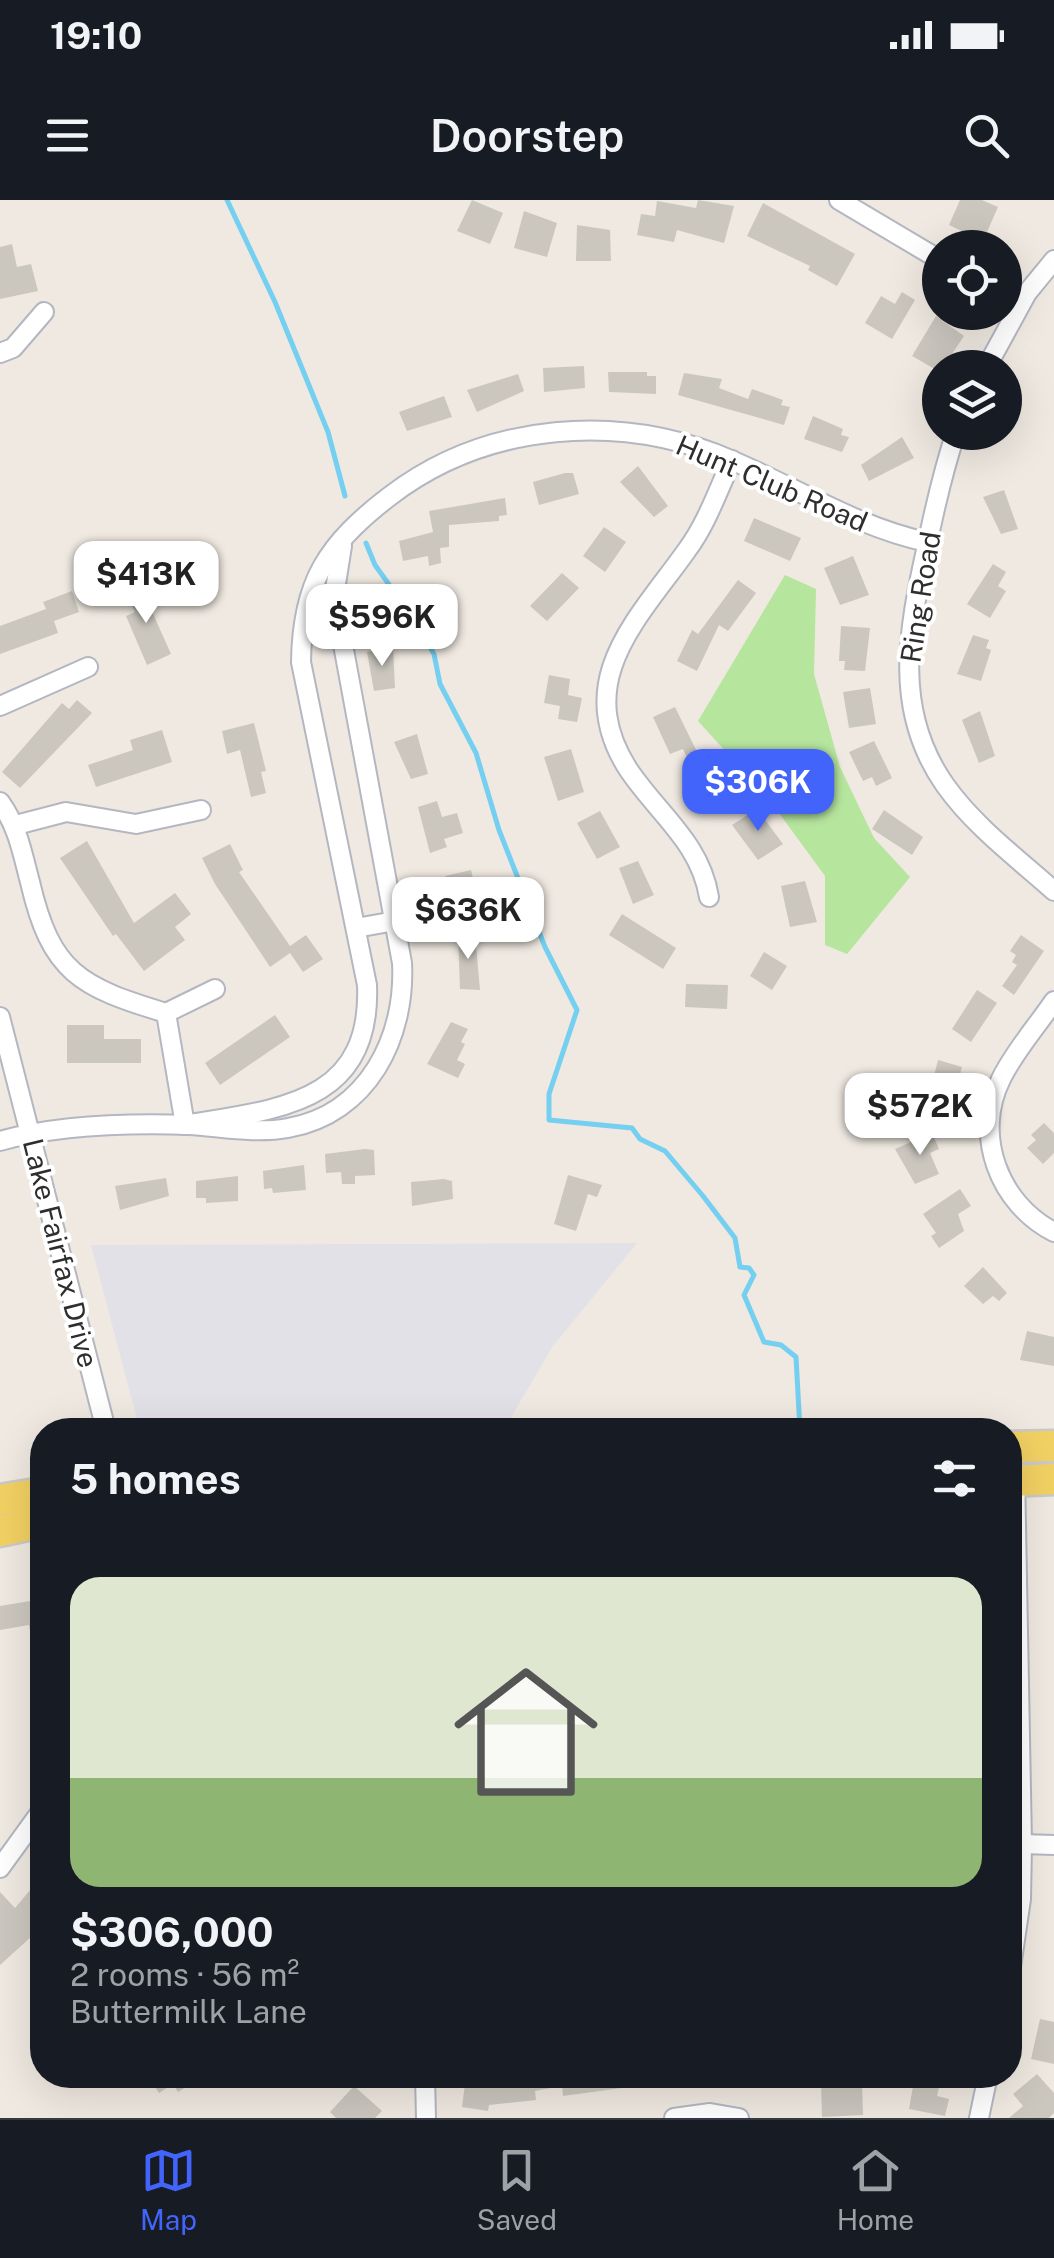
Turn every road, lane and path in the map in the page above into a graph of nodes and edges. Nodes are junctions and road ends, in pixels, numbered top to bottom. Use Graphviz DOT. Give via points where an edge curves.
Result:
graph roads {
  1 [pos="839,200"];
  2 [pos="922,249"];
  3 [pos="1054,260"];
  4 [pos="1022,292"];
  5 [pos="44,312"];
  6 [pos="0,353"];
  7 [pos="951,450"];
  8 [pos="732,460"];
  9 [pos="345,538"];
  10 [pos="928,542"];
  11 [pos="88,667"];
  12 [pos="0,706"];
  13 [pos="0,802"];
  14 [pos="201,810"];
  15 [pos="16,825"];
  16 [pos="1054,892"];
  17 [pos="709,898"];
  18 [pos="396,922"];
  19 [pos="356,928"];
  20 [pos="215,989"];
  21 [pos="1054,1001"];
  22 [pos="166,1013"];
  23 [pos="0,1017"];
  24 [pos="185,1125"];
  25 [pos="31,1132"];
  26 [pos="0,1141"];
  27 [pos="1054,1232"];
  28 [pos="103,1418"];
  29 [pos="1022,1446"];
  30 [pos="1054,1446"];
  31 [pos="1054,1480"];
  32 [pos="1022,1481"];
  33 [pos="30,1495"];
  34 [pos="0,1500"];
  35 [pos="30,1525"];
  36 [pos="0,1531"];
  37 [pos="30,1827"];
  38 [pos="1022,1844"];
  39 [pos="1054,1845"];
  40 [pos="0,1868"];
  41 [pos="425,2088"];
  42 [pos="985,2088"];
  43 [pos="426,2118"];
  44 [pos="674,2118"];
  45 [pos="739,2118"];
  46 [pos="978,2118"];
  1 -- 2 [label="street"];
  3 -- 4 [label="street"];
  5 -- 6 [label="street" via="13,348"];
  7 -- 10 [label="street, Ring Road"];
  8 -- 9 [label="street, Hunt Club Road" via="644,434 538,434 432,470"];
  8 -- 10 [label="street, Hunt Club Road" via="893,534"];
  8 -- 17 [label="street" via="690,547 621,640 608,683 618,751 689,843"];
  9 -- 18 [label="street, Hunt Club Road" via="334,596"];
  9 -- 19 [label="street, Hunt Club Road" via="316,573 306,600 301,662"];
  10 -- 16 [label="street, Ring Road" via="907,642 918,732 964,807"];
  11 -- 12 [label="street"];
  13 -- 15 [label="street"];
  14 -- 15 [label="street" via="136,824 66,812"];
  15 -- 22 [label="street" via="36,911 61,964 112,996"];
  18 -- 19 [label="street"];
  18 -- 24 [label="street, Hunt Club Road" via="401,1019 387,1052 356,1092 290,1128"];
  19 -- 24 [label="street, Hunt Club Road" via="368,1008 343,1071 302,1102"];
  20 -- 22 [label="street"];
  21 -- 27 [label="street" via="1002,1077 990,1140 1013,1199"];
  22 -- 24 [label="street"];
  23 -- 25 [label="street, Lake Fairfax Drive"];
  24 -- 25 [label="street, Hunt Club Road"];
  25 -- 26 [label="street, Hunt Club Road"];
  25 -- 28 [label="street, Lake Fairfax Drive"];
  29 -- 30 [label="main road"];
  31 -- 32 [label="main road"];
  33 -- 34 [label="main road"];
  35 -- 36 [label="main road"];
  37 -- 40 [label="street"];
  38 -- 39 [label="street"];
  41 -- 43 [label="street"];
  42 -- 46 [label="street"];
  44 -- 45 [label="street"];
}
